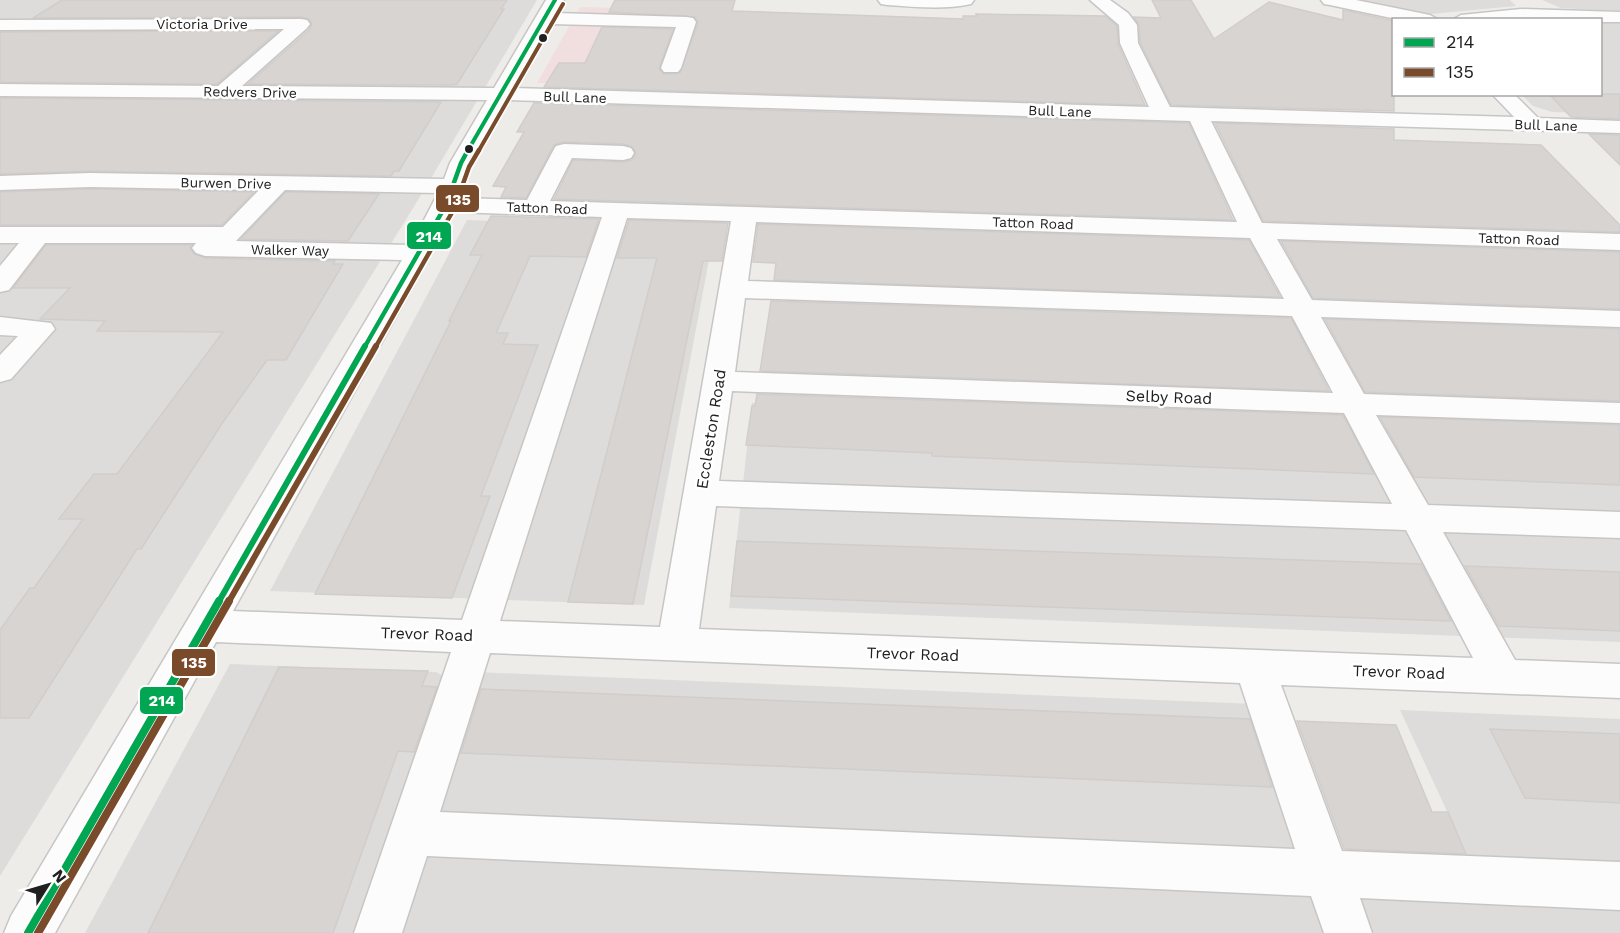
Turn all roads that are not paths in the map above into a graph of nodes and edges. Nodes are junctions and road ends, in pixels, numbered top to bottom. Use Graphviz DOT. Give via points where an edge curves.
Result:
graph roads {
  1 [pos="887,0"];
  2 [pos="964,0"];
  3 [pos="1099,0"];
  4 [pos="1330,0"];
  5 [pos="1527,0"];
  6 [pos="549,9"];
  7 [pos="1547,14"];
  8 [pos="1620,17"];
  9 [pos="1420,18"];
  10 [pos="1472,18"];
  11 [pos="0,26"];
  12 [pos="671,68"];
  13 [pos="0,90"];
  14 [pos="223,92"];
  15 [pos="501,94"];
  16 [pos="1504,96"];
  17 [pos="1162,115"];
  18 [pos="1198,116"];
  19 [pos="1533,125"];
  20 [pos="1620,127"];
  21 [pos="623,153"];
  22 [pos="0,183"];
  23 [pos="278,184"];
  24 [pos="449,196"];
  25 [pos="535,207"];
  26 [pos="617,210"];
  27 [pos="746,213"];
  28 [pos="1256,231"];
  29 [pos="39,234"];
  30 [pos="0,235"];
  31 [pos="1620,242"];
  32 [pos="160,247"];
  33 [pos="419,253"];
  34 [pos="0,284"];
  35 [pos="733,289"];
  36 [pos="1303,308"];
  37 [pos="1620,319"];
  38 [pos="0,326"];
  39 [pos="0,372"];
  40 [pos="719,381"];
  41 [pos="1355,403"];
  42 [pos="1620,413"];
  43 [pos="701,493"];
  44 [pos="1417,518"];
  45 [pos="1620,525"];
  46 [pos="206,626"];
  47 [pos="477,636"];
  48 [pos="677,644"];
  49 [pos="1255,667"];
  50 [pos="1503,676"];
  51 [pos="1620,681"];
  52 [pos="411,833"];
  53 [pos="1327,873"];
  54 [pos="1620,886"];
  55 [pos="28,933"];
  56 [pos="378,933"];
  57 [pos="1348,933"];
  1 -- 2 [label="street"];
  3 -- 17 [label="street" via="1128,25 1130,42"];
  4 -- 9 [label="street"];
  5 -- 7 [label="street"];
  6 -- 12 [label="street" via="687,22"];
  6 -- 15 [label="street"];
  7 -- 8 [label="street"];
  7 -- 10 [label="street"];
  11 -- 14 [label="street, Victoria Drive" via="301,24"];
  13 -- 14 [label="street, Redvers Drive"];
  14 -- 15 [label="street, Redvers Drive"];
  15 -- 17 [label="street, Bull Lane"];
  15 -- 24 [label="street" via="461,163"];
  16 -- 19 [label="street"];
  17 -- 18 [label="street, Bull Lane"];
  18 -- 19 [label="street, Bull Lane"];
  18 -- 28 [label="street"];
  19 -- 20 [label="street, Bull Lane"];
  21 -- 25 [label="street" via="564,151"];
  22 -- 23 [label="street, Burwen Drive" via="90,180"];
  23 -- 24 [label="street, Burwen Drive"];
  23 -- 29 [label="street" via="230,235"];
  24 -- 25 [label="street, Tatton Road"];
  24 -- 33 [label="street"];
  25 -- 26 [label="street, Tatton Road"];
  26 -- 27 [label="street, Tatton Road"];
  26 -- 47 [label="street"];
  27 -- 28 [label="street, Tatton Road"];
  27 -- 35 [label="street, Eccleston Road"];
  28 -- 31 [label="street, Tatton Road"];
  28 -- 36 [label="street"];
  29 -- 30 [label="street"];
  29 -- 34 [label="street"];
  32 -- 33 [label="street, Walker Way"];
  33 -- 46 [label="street"];
  35 -- 36 [label="street"];
  35 -- 40 [label="street, Eccleston Road"];
  36 -- 37 [label="street"];
  36 -- 41 [label="street"];
  38 -- 39 [label="street" via="41,328"];
  40 -- 41 [label="street, Selby Road"];
  40 -- 43 [label="street, Eccleston Road"];
  41 -- 42 [label="street, Selby Road"];
  41 -- 44 [label="street"];
  43 -- 44 [label="street"];
  43 -- 48 [label="street, Eccleston Road"];
  44 -- 45 [label="street"];
  44 -- 50 [label="street"];
  46 -- 47 [label="street, Trevor Road"];
  46 -- 55 [label="street"];
  47 -- 48 [label="street, Trevor Road"];
  47 -- 52 [label="street"];
  48 -- 49 [label="street, Trevor Road"];
  49 -- 50 [label="street, Trevor Road"];
  49 -- 53 [label="street"];
  50 -- 51 [label="street, Trevor Road"];
  52 -- 53 [label="street"];
  52 -- 56 [label="street"];
  53 -- 54 [label="street"];
  53 -- 57 [label="street"];
}
